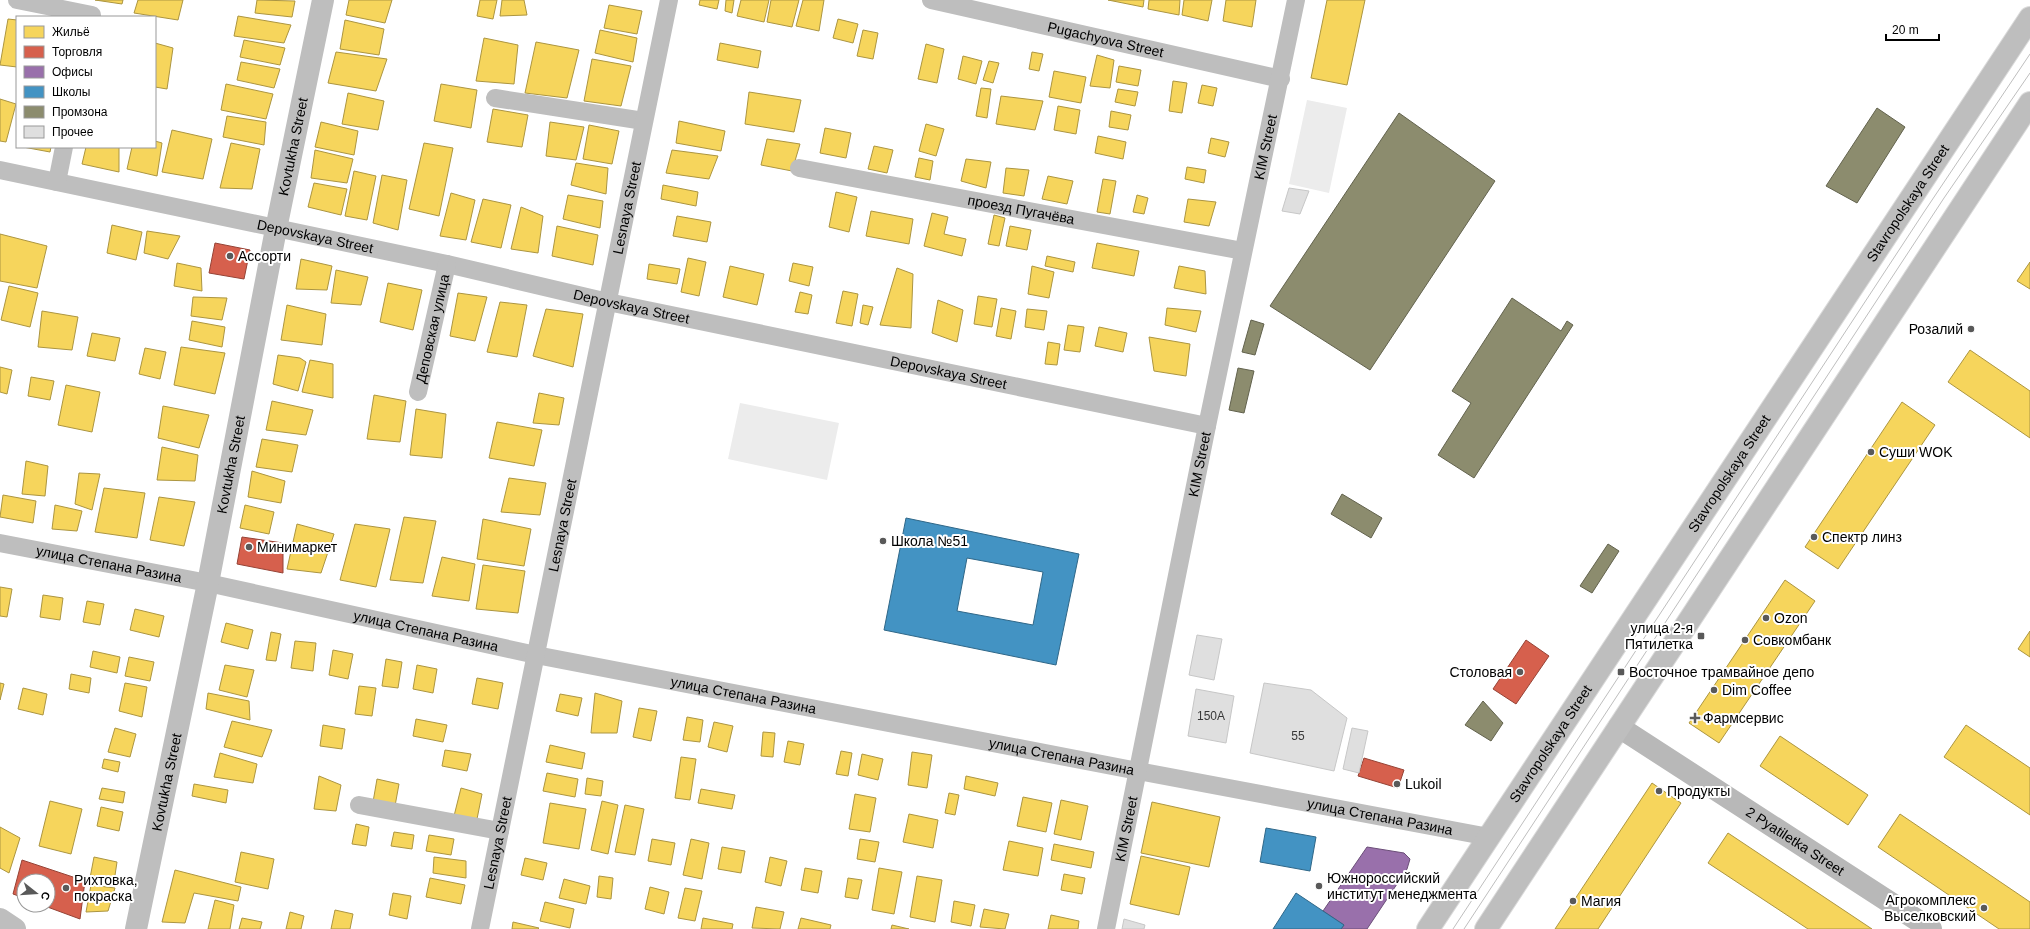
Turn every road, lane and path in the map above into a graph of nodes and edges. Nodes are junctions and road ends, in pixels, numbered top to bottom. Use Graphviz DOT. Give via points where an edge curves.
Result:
graph roads {
  1 [pos="17,0"];
  2 [pos="323,0"];
  3 [pos="669,0"];
  4 [pos="931,0"];
  5 [pos="1296,0"];
  6 [pos="92,16"];
  7 [pos="2030,18"];
  8 [pos="1280,79"];
  9 [pos="495,98"];
  10 [pos="2030,103"];
  11 [pos="644,121"];
  12 [pos="64,148"];
  13 [pos="799,168"];
  14 [pos="0,170"];
  15 [pos="57,182"];
  16 [pos="276,229"];
  17 [pos="1243,251"];
  18 [pos="447,264"];
  19 [pos="608,302"];
  20 [pos="418,392"];
  21 [pos="1206,426"];
  22 [pos="0,543"];
  23 [pos="208,583"];
  24 [pos="536,655"];
  25 [pos="1619,727"];
  26 [pos="1138,771"];
  27 [pos="359,805"];
  28 [pos="500,831"];
  29 [pos="1489,837"];
  30 [pos="0,919"];
  31 [pos="15,929"];
  32 [pos="136,929"];
  33 [pos="480,929"];
  34 [pos="1106,929"];
  35 [pos="1428,929"];
  36 [pos="1486,929"];
  37 [pos="1931,929"];
  1 -- 6 [label="street"];
  2 -- 16 [label="main road, Kovtukha Street"];
  3 -- 11 [label="street, Lesnaya Street"];
  4 -- 8 [label="street, Pugachyova Street"];
  5 -- 8 [label="street, KIM Street"];
  7 -- 29 [label="main road, Stavropolskaya Street"];
  8 -- 17 [label="street, KIM Street"];
  9 -- 11 [label="street"];
  10 -- 25 [label="main road"];
  11 -- 19 [label="street, Lesnaya Street"];
  12 -- 15 [label="street"];
  13 -- 17 [label="street, проезд Пугачёва"];
  14 -- 15 [label="street, Depovskaya Street"];
  15 -- 16 [label="street, Depovskaya Street"];
  16 -- 18 [label="street, Depovskaya Street"];
  16 -- 23 [label="main road, Kovtukha Street"];
  17 -- 21 [label="street, KIM Street"];
  18 -- 19 [label="street, Depovskaya Street"];
  18 -- 20 [label="street, Деповская улица"];
  19 -- 21 [label="street, Depovskaya Street"];
  19 -- 24 [label="street, Lesnaya Street"];
  21 -- 26 [label="street, KIM Street"];
  22 -- 23 [label="street, улица Степана Разина"];
  23 -- 24 [label="street, улица Степана Разина"];
  23 -- 32 [label="main road, Kovtukha Street"];
  24 -- 26 [label="street, улица Степана Разина"];
  24 -- 28 [label="street, Lesnaya Street"];
  25 -- 36 [label="main road"];
  25 -- 37 [label="main road, 2 Pyatiletka Street"];
  26 -- 29 [label="street, улица Степана Разина"];
  26 -- 34 [label="street, KIM Street"];
  27 -- 28 [label="street"];
  28 -- 33 [label="street, Lesnaya Street"];
  29 -- 35 [label="main road, Stavropolskaya Street"];
  30 -- 31 [label="main road"];
}
